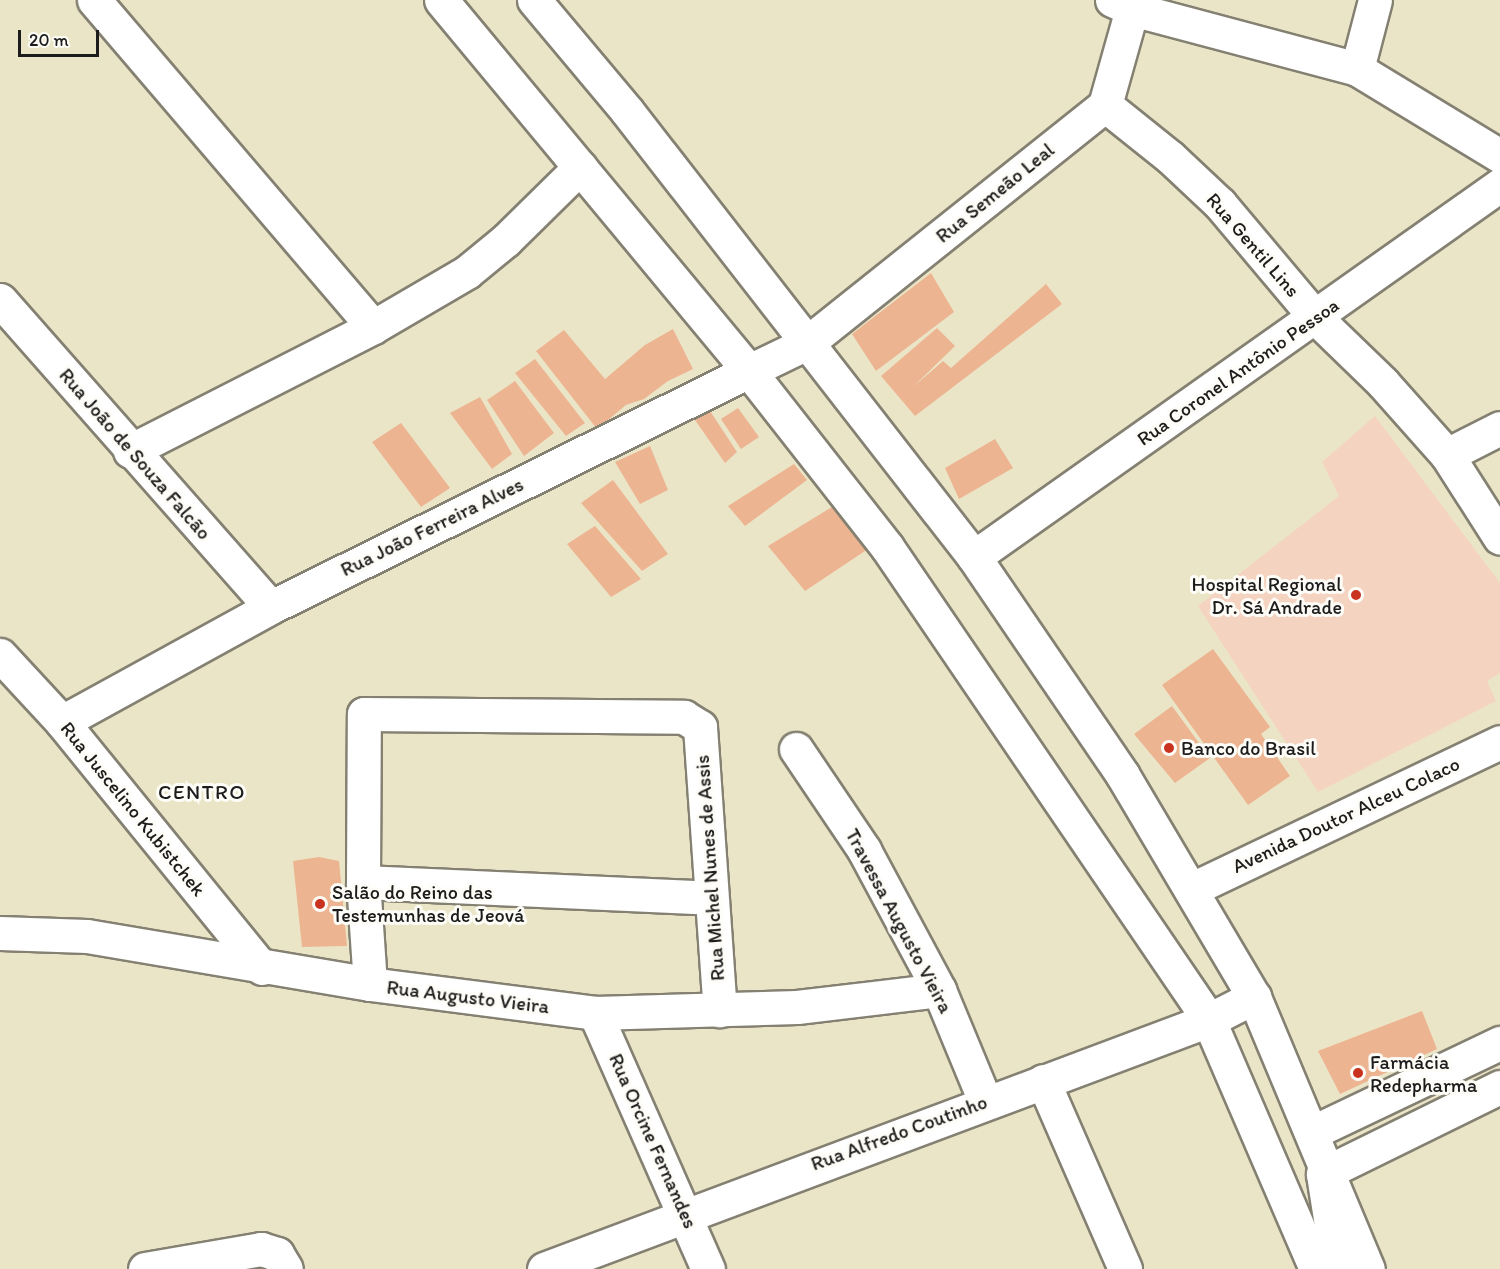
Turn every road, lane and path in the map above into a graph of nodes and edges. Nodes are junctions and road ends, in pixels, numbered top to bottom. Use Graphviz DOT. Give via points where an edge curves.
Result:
graph roads {
  1 [pos="94,0"];
  2 [pos="441,0"];
  3 [pos="534,0"];
  4 [pos="1375,0"];
  5 [pos="1122,4"];
  6 [pos="1357,69"];
  7 [pos="1105,105"];
  8 [pos="1500,156"];
  9 [pos="580,167"];
  10 [pos="1500,185"];
  11 [pos="0,300"];
  12 [pos="1316,318"];
  13 [pos="373,327"];
  14 [pos="807,343"];
  15 [pos="749,371"];
  16 [pos="1500,428"];
  17 [pos="130,452"];
  18 [pos="1447,455"];
  19 [pos="1500,538"];
  20 [pos="974,557"];
  21 [pos="271,607"];
  22 [pos="0,655"];
  23 [pos="62,722"];
  24 [pos="1500,742"];
  25 [pos="796,749"];
  26 [pos="363,882"];
  27 [pos="1192,889"];
  28 [pos="711,898"];
  29 [pos="0,933"];
  30 [pos="262,968"];
  31 [pos="370,984"];
  32 [pos="939,990"];
  33 [pos="1254,997"];
  34 [pos="720,1010"];
  35 [pos="595,1013"];
  36 [pos="1209,1020"];
  37 [pos="1500,1043"];
  38 [pos="1042,1081"];
  39 [pos="1500,1087"];
  40 [pos="985,1101"];
  41 [pos="1313,1132"];
  42 [pos="1326,1184"];
  43 [pos="686,1213"];
  44 [pos="145,1269"];
  45 [pos="286,1269"];
  46 [pos="544,1269"];
  47 [pos="708,1269"];
  48 [pos="1125,1269"];
  49 [pos="1316,1269"];
  50 [pos="1338,1269"];
  51 [pos="1368,1269"];
  1 -- 13 [label="street"];
  2 -- 9 [label="street"];
  3 -- 14 [label="street" via="627,111"];
  4 -- 6 [label="street"];
  5 -- 6 [label="street"];
  5 -- 7 [label="street"];
  6 -- 8 [label="street"];
  7 -- 12 [label="street, Rua Gentil Lins" via="1220,204"];
  7 -- 14 [label="street, Rua Semeão Leal"];
  9 -- 13 [label="street" via="506,240 466,272"];
  9 -- 15 [label="street"];
  10 -- 12 [label="street, Rua Coronel Antônio Pessoa"];
  11 -- 17 [label="street, Rua João de Souza Falcão"];
  12 -- 18 [label="street, Rua Gentil Lins" via="1383,383"];
  12 -- 20 [label="street, Rua Coronel Antônio Pessoa"];
  13 -- 17 [label="street"];
  14 -- 15 [label="street, Rua João Ferreira Alves"];
  14 -- 20 [label="street"];
  15 -- 21 [label="street, Rua João Ferreira Alves"];
  15 -- 36 [label="street" via="887,547"];
  16 -- 18 [label="street"];
  17 -- 21 [label="street, Rua João de Souza Falcão"];
  18 -- 19 [label="street, Rua Gentil Lins"];
  20 -- 27 [label="street" via="1122,774"];
  21 -- 23 [label="street, Rua João Ferreira Alves"];
  22 -- 23 [label="street, Rua Juscelino Kubistchek"];
  23 -- 30 [label="street, Rua Juscelino Kubistchek"];
  24 -- 27 [label="street, Avenida Doutor Alceu Colaco"];
  25 -- 32 [label="street, Travessa Augusto Vieira" via="864,850"];
  26 -- 28 [label="street"];
  26 -- 28 [label="street, Rua Michel Nunes de Assis" via="362,721 367,713 684,717 700,727"];
  26 -- 31 [label="street"];
  27 -- 33 [label="street"];
  28 -- 34 [label="street, Rua Michel Nunes de Assis"];
  29 -- 30 [label="street, Rua Augusto Vieira" via="87,936 162,946"];
  30 -- 31 [label="street, Rua Augusto Vieira"];
  31 -- 35 [label="street, Rua Augusto Vieira"];
  32 -- 34 [label="street, Rua Augusto Vieira" via="807,1006"];
  32 -- 40 [label="street, Travessa Augusto Vieira"];
  33 -- 36 [label="street, Rua Alfredo Coutinho"];
  33 -- 41 [label="street"];
  34 -- 35 [label="street, Rua Augusto Vieira"];
  35 -- 43 [label="street, Rua Orcine Fernandes"];
  36 -- 38 [label="street, Rua Alfredo Coutinho"];
  36 -- 49 [label="street"];
  37 -- 41 [label="street"];
  38 -- 40 [label="street, Rua Alfredo Coutinho"];
  38 -- 48 [label="street"];
  39 -- 42 [label="street"];
  40 -- 43 [label="street, Rua Alfredo Coutinho"];
  41 -- 42 [label="street"];
  42 -- 50 [label="street"];
  42 -- 51 [label="street"];
  43 -- 46 [label="street, Rua Alfredo Coutinho"];
  43 -- 47 [label="street, Rua Orcine Fernandes"];
  44 -- 45 [label="street" via="270,1250"];
}
